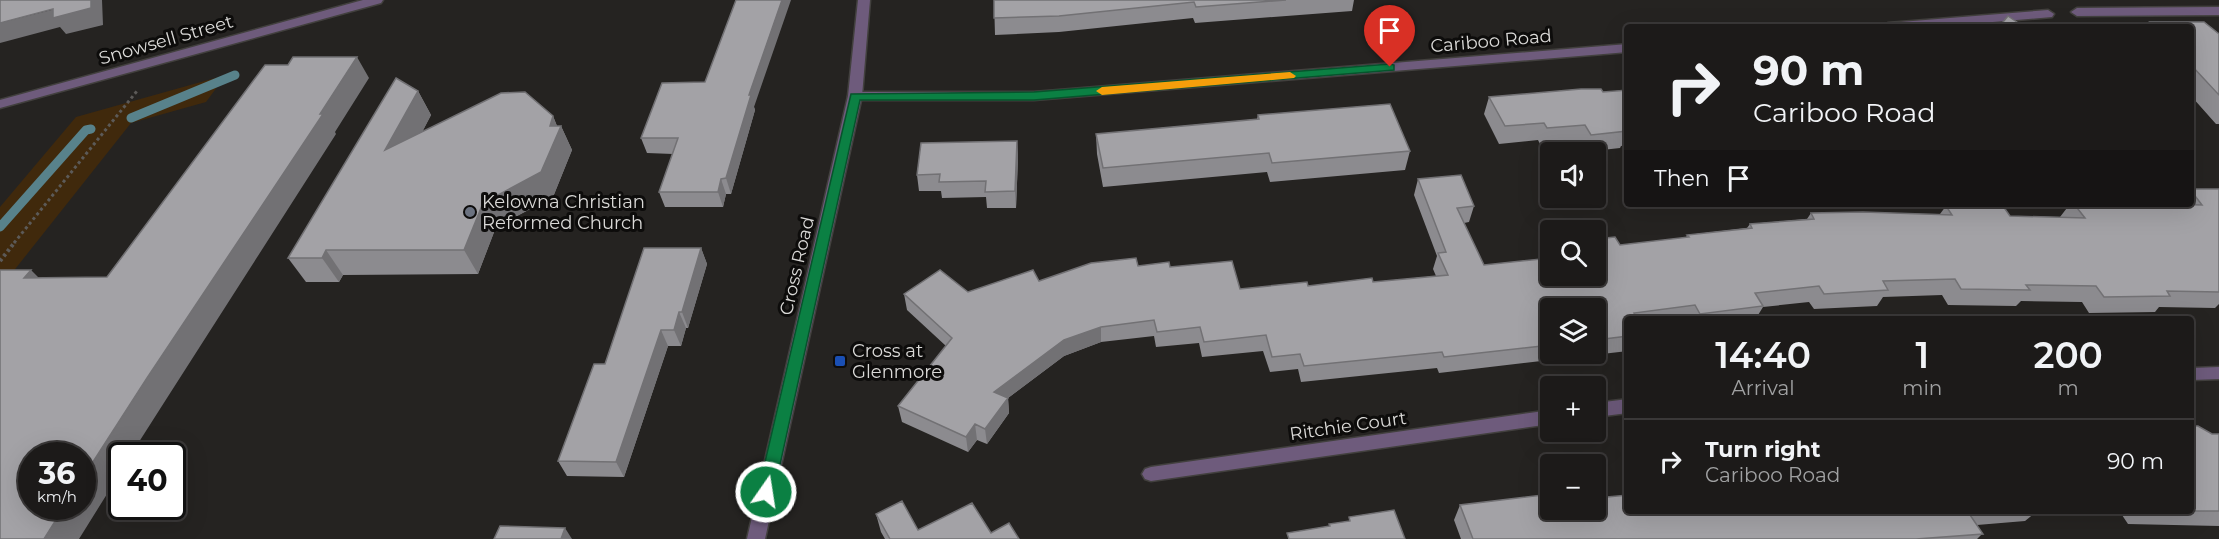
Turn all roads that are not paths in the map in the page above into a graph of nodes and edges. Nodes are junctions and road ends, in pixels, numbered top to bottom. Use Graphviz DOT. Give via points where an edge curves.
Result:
graph roads {
  1 [pos="377,0"];
  2 [pos="864,0"];
  3 [pos="2219,11"];
  4 [pos="2077,12"];
  5 [pos="2048,14"];
  6 [pos="1925,24"];
  7 [pos="1624,48"];
  8 [pos="855,96"];
  9 [pos="0,104"];
  10 [pos="2219,373"];
  11 [pos="2194,374"];
  12 [pos="1624,406"];
  13 [pos="1606,409"];
  14 [pos="1540,419"];
  15 [pos="1151,474"];
  16 [pos="756,539"];
  1 -- 9 [label="street, Snowsell Street"];
  2 -- 8 [label="street, Cross Road"];
  3 -- 4 [label="street"];
  5 -- 6 [label="street"];
  7 -- 8 [label="street, Cariboo Road" via="1034,96"];
  8 -- 16 [label="street, Cross Road"];
  10 -- 11 [label="street"];
  12 -- 13 [label="street"];
  14 -- 15 [label="street, Ritchie Court"];
}
